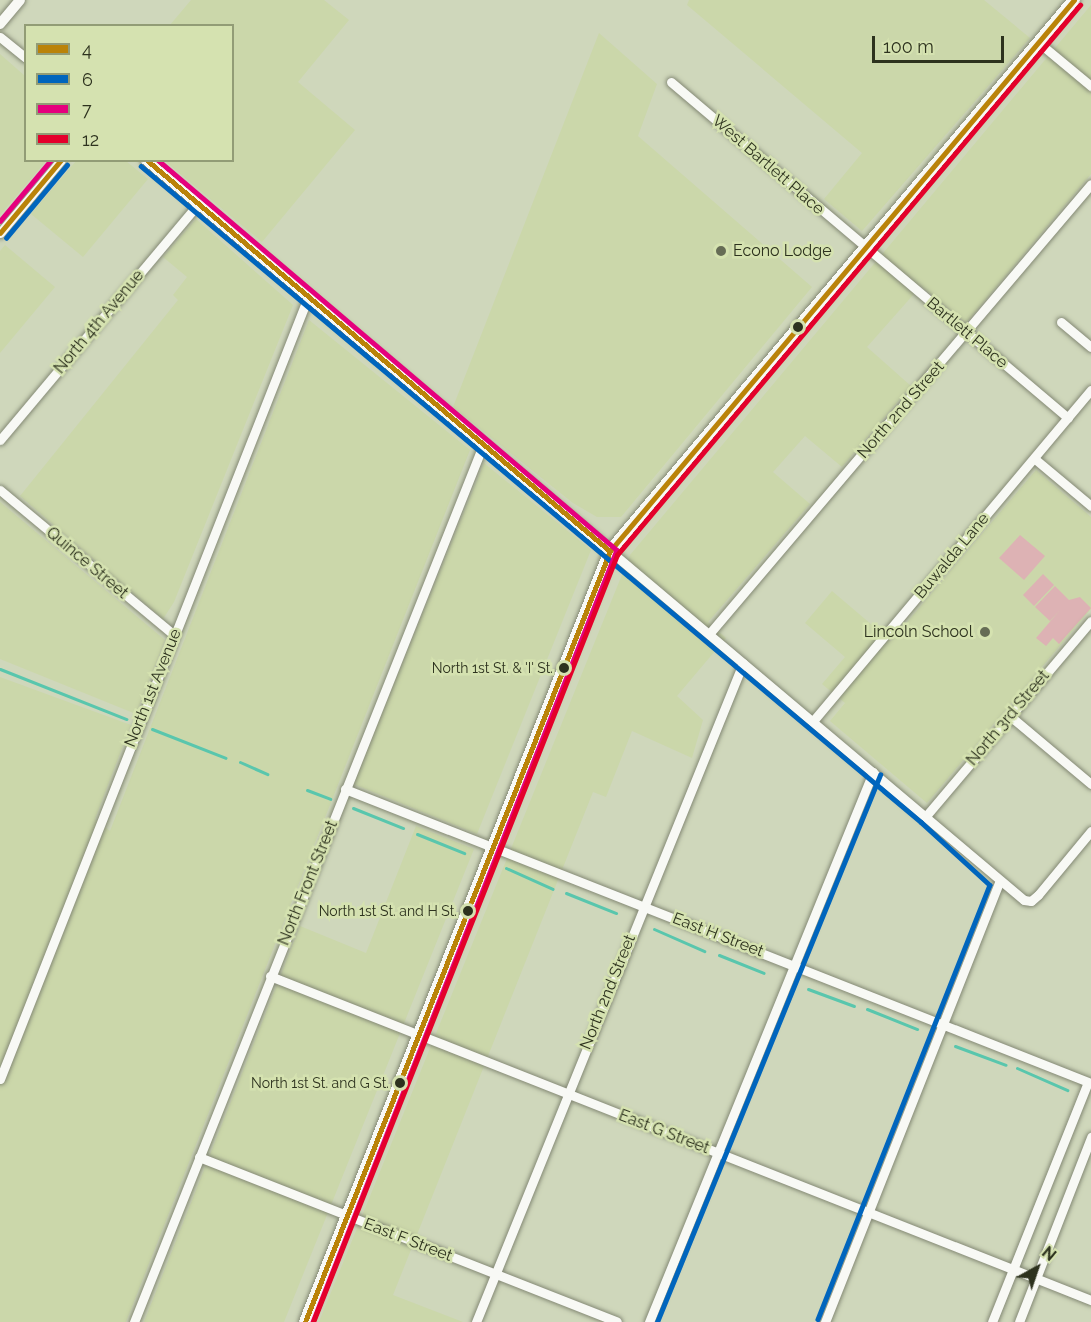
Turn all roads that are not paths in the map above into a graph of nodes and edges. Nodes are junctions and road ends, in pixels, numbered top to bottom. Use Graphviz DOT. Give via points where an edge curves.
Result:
graph roads {
  1 [pos="20,0"];
  2 [pos="1074,0"];
  3 [pos="0,24"];
  4 [pos="0,37"];
  5 [pos="1038,42"];
  6 [pos="24,56"];
  7 [pos="671,82"];
  8 [pos="1091,86"];
  9 [pos="59,162"];
  10 [pos="148,162"];
  11 [pos="1091,184"];
  12 [pos="198,204"];
  13 [pos="0,233"];
  14 [pos="865,249"];
  15 [pos="308,297"];
  16 [pos="1061,322"];
  17 [pos="967,333"];
  18 [pos="1091,347"];
  19 [pos="1091,390"];
  20 [pos="1068,418"];
  21 [pos="0,440"];
  22 [pos="483,445"];
  23 [pos="1035,459"];
  24 [pos="0,490"];
  25 [pos="1091,506"];
  26 [pos="610,551"];
  27 [pos="1091,621"];
  28 [pos="709,634"];
  29 [pos="174,635"];
  30 [pos="743,663"];
  31 [pos="1010,716"];
  32 [pos="813,721"];
  33 [pos="873,772"];
  34 [pos="1091,784"];
  35 [pos="345,789"];
  36 [pos="926,816"];
  37 [pos="1091,831"];
  38 [pos="492,846"];
  39 [pos="999,883"];
  40 [pos="643,905"];
  41 [pos="793,964"];
  42 [pos="270,976"];
  43 [pos="942,1023"];
  44 [pos="416,1036"];
  45 [pos="0,1079"];
  46 [pos="1090,1082"];
  47 [pos="566,1094"];
  48 [pos="1091,1137"];
  49 [pos="717,1153"];
  50 [pos="200,1157"];
  51 [pos="868,1212"];
  52 [pos="346,1215"];
  53 [pos="1014,1269"];
  54 [pos="495,1274"];
  55 [pos="1036,1279"];
  56 [pos="1091,1300"];
  57 [pos="135,1322"];
  58 [pos="304,1322"];
  59 [pos="476,1322"];
  60 [pos="617,1322"];
  61 [pos="649,1322"];
  62 [pos="825,1322"];
  63 [pos="992,1322"];
  64 [pos="1019,1322"];
  1 -- 3 [label="street"];
  2 -- 5 [label="main road"];
  4 -- 6 [label="street"];
  5 -- 8 [label="street"];
  5 -- 14 [label="main road"];
  7 -- 14 [label="street, West Bartlett Place"];
  9 -- 13 [label="street"];
  10 -- 12 [label="street"];
  11 -- 17 [label="street, North 2nd Street"];
  12 -- 15 [label="street"];
  12 -- 21 [label="street, North 4th Avenue"];
  14 -- 17 [label="street, Bartlett Place"];
  14 -- 26 [label="main road"];
  15 -- 22 [label="street"];
  15 -- 29 [label="street, North 1st Avenue"];
  16 -- 18 [label="street"];
  17 -- 20 [label="street, Bartlett Place"];
  17 -- 28 [label="street, North 2nd Street"];
  19 -- 20 [label="street, Buwalda Lane"];
  20 -- 23 [label="street, Buwalda Lane"];
  22 -- 26 [label="street"];
  22 -- 35 [label="street, North Front Street"];
  23 -- 25 [label="street"];
  23 -- 32 [label="street, Buwalda Lane"];
  24 -- 29 [label="street, Quince Street"];
  26 -- 28 [label="street"];
  26 -- 38 [label="main road"];
  27 -- 31 [label="street, North 3rd Street"];
  28 -- 30 [label="street"];
  29 -- 45 [label="street, North 1st Avenue"];
  30 -- 32 [label="street"];
  30 -- 40 [label="street, North 2nd Street"];
  31 -- 34 [label="street"];
  31 -- 36 [label="street, North 3rd Street"];
  32 -- 33 [label="street"];
  33 -- 36 [label="street"];
  33 -- 41 [label="street"];
  35 -- 38 [label="street, East H Street"];
  35 -- 42 [label="street, North Front Street"];
  36 -- 39 [label="street"];
  37 -- 39 [label="street" via="1031,901"];
  38 -- 40 [label="street, East H Street"];
  38 -- 44 [label="main road"];
  39 -- 43 [label="street"];
  40 -- 41 [label="street, East H Street"];
  40 -- 47 [label="street, North 2nd Street"];
  41 -- 43 [label="street, East H Street"];
  41 -- 49 [label="street"];
  42 -- 44 [label="street, East G Street"];
  42 -- 50 [label="street, North Front Street"];
  43 -- 46 [label="street, East H Street"];
  43 -- 51 [label="street"];
  44 -- 47 [label="street, East G Street"];
  44 -- 52 [label="main road"];
  46 -- 53 [label="street"];
  47 -- 49 [label="street, East G Street"];
  47 -- 54 [label="street, North 2nd Street"];
  48 -- 55 [label="street"];
  49 -- 51 [label="street, East G Street"];
  49 -- 61 [label="street"];
  50 -- 52 [label="street, East F Street"];
  50 -- 57 [label="street, North Front Street"];
  51 -- 53 [label="street, East G Street"];
  51 -- 62 [label="street"];
  52 -- 54 [label="street, East F Street"];
  52 -- 58 [label="main road"];
  53 -- 55 [label="street, East G Street"];
  53 -- 63 [label="street"];
  54 -- 59 [label="street, North 2nd Street"];
  54 -- 60 [label="street, East F Street"];
  55 -- 56 [label="street, East G Street"];
  55 -- 64 [label="street"];
}
